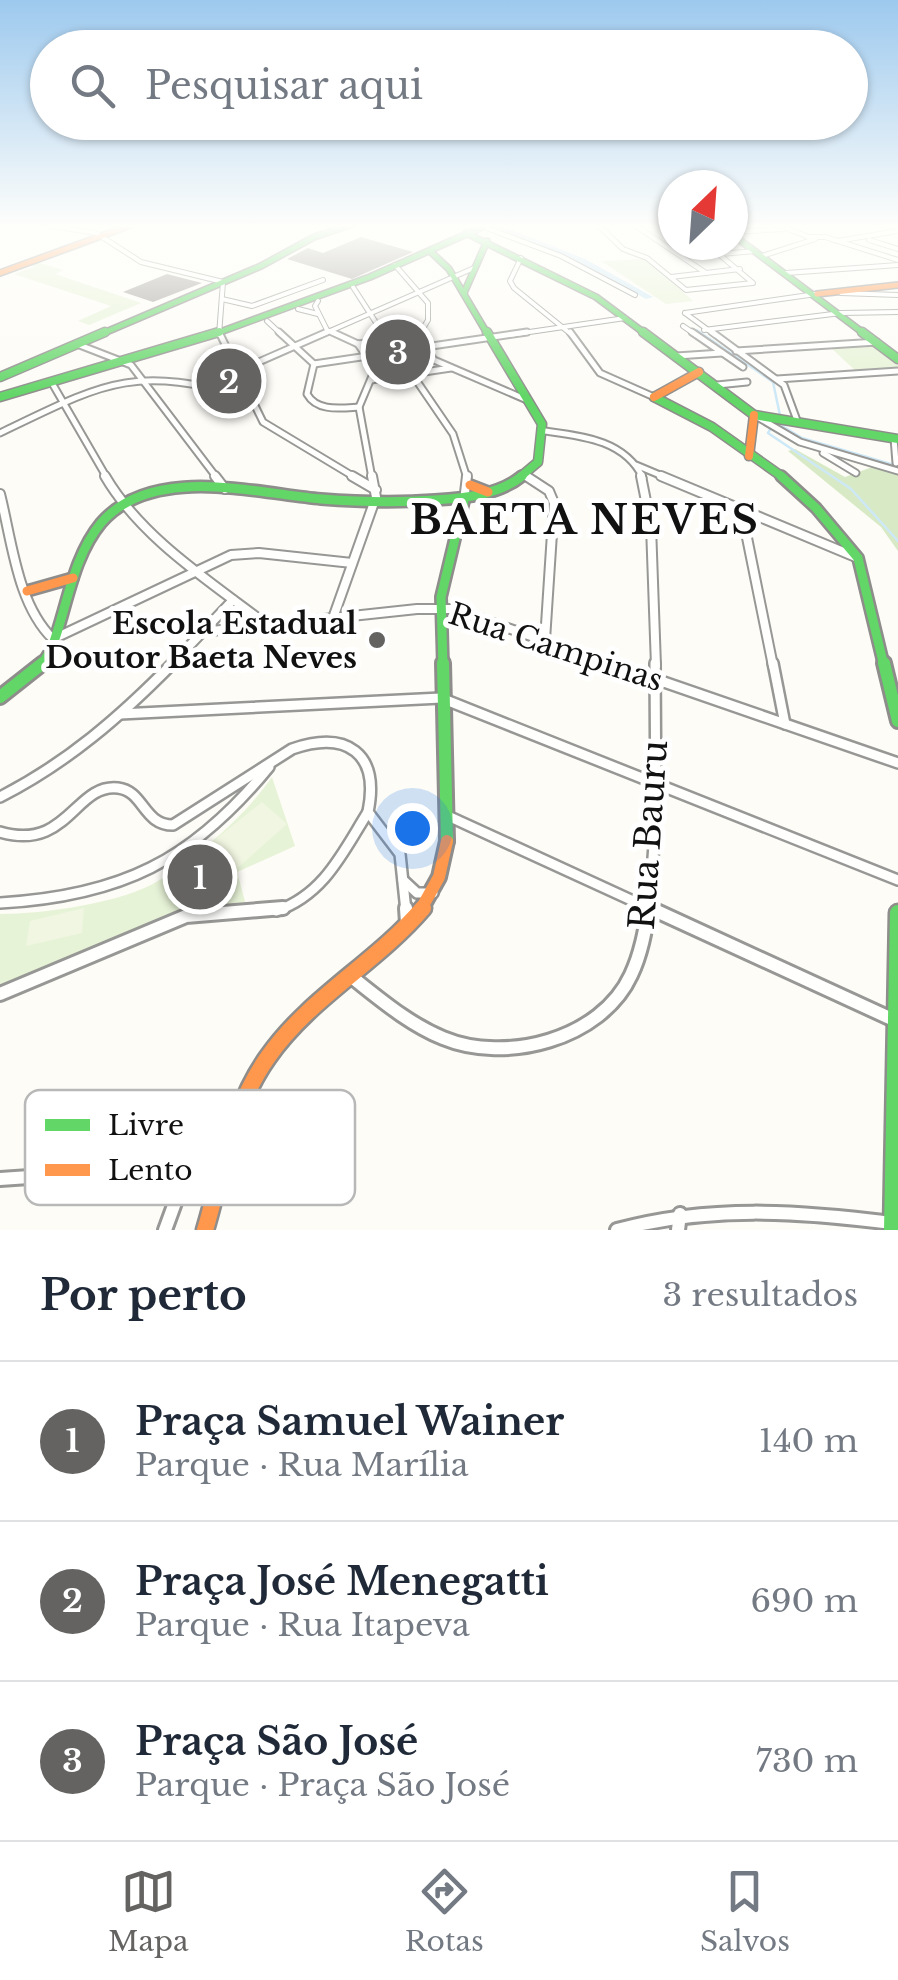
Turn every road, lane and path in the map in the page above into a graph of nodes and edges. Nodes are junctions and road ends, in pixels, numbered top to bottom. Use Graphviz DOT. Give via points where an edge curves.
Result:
graph roads {
  1 [pos="210,281"];
  2 [pos="210,281"];
  3 [pos="214,281"];
  4 [pos="319,281"];
  5 [pos="364,281"];
  6 [pos="411,281"];
  7 [pos="437,281"];
  8 [pos="457,281"];
  9 [pos="468,281"];
  10 [pos="512,281"];
  11 [pos="566,281"];
  12 [pos="609,281"];
  13 [pos="676,281"];
  14 [pos="752,281"];
  15 [pos="798,281"];
  16 [pos="898,284"];
  17 [pos="353,287"];
  18 [pos="421,290"];
  19 [pos="859,292"];
  20 [pos="289,293"];
  21 [pos="464,293"];
  22 [pos="816,294"];
  23 [pos="635,295"];
  24 [pos="898,295"];
  25 [pos="222,298"];
  26 [pos="316,306"];
  27 [pos="370,312"];
  28 [pos="841,312"];
  29 [pos="884,312"];
  30 [pos="898,312"];
  31 [pos="626,318"];
  32 [pos="267,321"];
  33 [pos="898,323"];
  34 [pos="683,326"];
  35 [pos="566,327"];
  36 [pos="327,330"];
  37 [pos="704,330"];
  38 [pos="418,336"];
  39 [pos="219,338"];
  40 [pos="491,338"];
  41 [pos="387,340"];
  42 [pos="876,342"];
  43 [pos="77,344"];
  44 [pos="358,344"];
  45 [pos="294,346"];
  46 [pos="425,347"];
  47 [pos="734,352"];
  48 [pos="722,353"];
  49 [pos="368,356"];
  50 [pos="676,356"];
  51 [pos="898,359"];
  52 [pos="130,363"];
  53 [pos="314,364"];
  54 [pos="0,368"];
  55 [pos="451,368"];
  56 [pos="743,368"];
  57 [pos="898,371"];
  58 [pos="236,372"];
  59 [pos="699,372"];
  60 [pos="412,374"];
  61 [pos="0,377"];
  62 [pos="145,378"];
  63 [pos="776,379"];
  64 [pos="371,380"];
  65 [pos="746,382"];
  66 [pos="52,384"];
  67 [pos="717,385"];
  68 [pos="204,386"];
  69 [pos="0,397"];
  70 [pos="249,397"];
  71 [pos="654,397"];
  72 [pos="527,400"];
  73 [pos="63,404"];
  74 [pos="359,407"];
  75 [pos="773,422"];
  76 [pos="544,431"];
  77 [pos="0,433"];
  78 [pos="896,439"];
  79 [pos="811,446"];
  80 [pos="749,456"];
  81 [pos="636,465"];
  82 [pos="897,467"];
  83 [pos="373,470"];
  84 [pos="856,473"];
  85 [pos="355,476"];
  86 [pos="526,476"];
  87 [pos="470,485"];
  88 [pos="225,489"];
  89 [pos="494,492"];
  90 [pos="0,494"];
  91 [pos="375,496"];
  92 [pos="464,501"];
  93 [pos="121,503"];
  94 [pos="741,508"];
  95 [pos="858,558"];
  96 [pos="352,562"];
  97 [pos="195,569"];
  98 [pos="73,578"];
  99 [pos="27,591"];
  100 [pos="233,600"];
  101 [pos="441,608"];
  102 [pos="333,618"];
  103 [pos="267,625"];
  104 [pos="202,632"];
  105 [pos="52,639"];
  106 [pos="545,640"];
  107 [pos="656,679"];
  108 [pos="0,697"];
  109 [pos="442,698"];
  110 [pos="120,714"];
  111 [pos="898,722"];
  112 [pos="785,724"];
  113 [pos="275,760"];
  114 [pos="898,763"];
  115 [pos="655,781"];
  116 [pos="0,797"];
  117 [pos="368,812"];
  118 [pos="448,816"];
  119 [pos="0,832"];
  120 [pos="403,880"];
  121 [pos="898,880"];
  122 [pos="434,893"];
  123 [pos="0,903"];
  124 [pos="649,906"];
  125 [pos="898,913"];
  126 [pos="407,925"];
  127 [pos="350,976"];
  128 [pos="0,994"];
  129 [pos="896,1021"];
  130 [pos="250,1090"];
  131 [pos="25,1176"];
  132 [pos="0,1179"];
  133 [pos="174,1205"];
  134 [pos="213,1205"];
  135 [pos="680,1214"];
  136 [pos="892,1226"];
  137 [pos="165,1230"];
  138 [pos="205,1230"];
  139 [pos="617,1230"];
  140 [pos="678,1230"];
  1 -- 43 [label="street"];
  2 -- 54 [label="street"];
  3 -- 25 [label="street"];
  4 -- 20 [label="street"];
  5 -- 17 [label="street"];
  6 -- 18 [label="street"];
  7 -- 18 [label="street"];
  8 -- 21 [label="street"];
  9 -- 21 [label="street"];
  10 -- 35 [label="street"];
  11 -- 31 [label="street"];
  12 -- 23 [label="street"];
  13 -- 14 [label="street" via="695,292"];
  15 -- 22 [label="street"];
  16 -- 19 [label="street"];
  17 -- 26 [label="street"];
  17 -- 27 [label="street"];
  18 -- 27 [label="street"];
  18 -- 38 [label="street" via="429,310"];
  19 -- 22 [label="street"];
  19 -- 24 [label="street"];
  20 -- 25 [label="street" via="250,306"];
  20 -- 26 [label="street"];
  21 -- 40 [label="street"];
  22 -- 28 [label="street"];
  22 -- 37 [label="street" via="685,313"];
  25 -- 39 [label="street"];
  26 -- 32 [label="street"];
  26 -- 36 [label="street"];
  27 -- 36 [label="street"];
  27 -- 41 [label="street"];
  28 -- 29 [label="street"];
  28 -- 37 [label="street"];
  28 -- 42 [label="street"];
  29 -- 30 [label="street"];
  29 -- 33 [label="street"];
  31 -- 35 [label="street"];
  31 -- 50 [label="street"];
  32 -- 39 [label="street"];
  32 -- 45 [label="street"];
  34 -- 48 [label="street"];
  35 -- 40 [label="street"];
  35 -- 71 [label="street" via="600,373"];
  36 -- 44 [label="street"];
  36 -- 45 [label="street"];
  37 -- 47 [label="street"];
  38 -- 41 [label="street"];
  38 -- 46 [label="street"];
  39 -- 52 [label="street"];
  39 -- 58 [label="street"];
  40 -- 46 [label="street"];
  40 -- 72 [label="street"];
  41 -- 44 [label="street"];
  42 -- 47 [label="street"];
  42 -- 51 [label="street"];
  43 -- 52 [label="street"];
  43 -- 61 [label="street"];
  44 -- 49 [label="street"];
  45 -- 53 [label="street"];
  45 -- 58 [label="street"];
  46 -- 55 [label="street"];
  47 -- 63 [label="street"];
  48 -- 50 [label="street"];
  48 -- 56 [label="street"];
  49 -- 53 [label="street"];
  49 -- 64 [label="street" via="375,369"];
  50 -- 59 [label="street"];
  52 -- 62 [label="street"];
  52 -- 66 [label="street"];
  53 -- 74 [label="street" via="311,401"];
  55 -- 60 [label="street"];
  55 -- 72 [label="street"];
  57 -- 63 [label="street"];
  58 -- 68 [label="street"];
  58 -- 70 [label="street"];
  59 -- 67 [label="street"];
  59 -- 71 [label="street"];
  60 -- 64 [label="street"];
  60 -- 87 [label="street" via="467,463"];
  62 -- 68 [label="street"];
  62 -- 73 [label="street"];
  62 -- 88 [label="street"];
  63 -- 75 [label="street" via="787,388"];
  64 -- 74 [label="street"];
  65 -- 67 [label="street"];
  66 -- 69 [label="street"];
  66 -- 73 [label="street"];
  67 -- 75 [label="street"];
  68 -- 70 [label="street"];
  70 -- 85 [label="street" via="268,426"];
  71 -- 80 [label="street" via="686,410"];
  72 -- 76 [label="street"];
  73 -- 77 [label="street"];
  73 -- 93 [label="street"];
  74 -- 83 [label="street"];
  75 -- 78 [label="street"];
  75 -- 79 [label="street"];
  75 -- 80 [label="street"];
  76 -- 81 [label="street" via="593,441"];
  76 -- 86 [label="street" via="539,462"];
  78 -- 82 [label="street"];
  79 -- 82 [label="street"];
  79 -- 84 [label="street"];
  80 -- 95 [label="street" via="822,510"];
  81 -- 94 [label="street"];
  81 -- 107 [label="street, Rua Bauru" via="647,494"];
  83 -- 85 [label="street"];
  83 -- 91 [label="street"];
  85 -- 91 [label="street"];
  86 -- 89 [label="street"];
  86 -- 106 [label="street" via="549,491 554,503"];
  87 -- 89 [label="street"];
  87 -- 92 [label="street"];
  88 -- 91 [label="street"];
  88 -- 93 [label="street" via="175,488"];
  89 -- 92 [label="street"];
  90 -- 99 [label="street"];
  91 -- 92 [label="street"];
  91 -- 96 [label="street"];
  92 -- 101 [label="street"];
  93 -- 97 [label="street"];
  93 -- 98 [label="street" via="88,537"];
  94 -- 95 [label="street"];
  94 -- 112 [label="street"];
  95 -- 111 [label="street"];
  96 -- 97 [label="street" via="246,553"];
  96 -- 102 [label="street"];
  97 -- 100 [label="street"];
  97 -- 105 [label="street"];
  98 -- 99 [label="street"];
  98 -- 105 [label="street"];
  99 -- 105 [label="street"];
  100 -- 103 [label="street"];
  100 -- 104 [label="street"];
  101 -- 102 [label="street, Rua Campinas"];
  101 -- 106 [label="street, Rua Campinas"];
  101 -- 109 [label="street"];
  102 -- 103 [label="street, Rua Campinas"];
  103 -- 104 [label="street, Rua Campinas"];
  104 -- 110 [label="street"];
  105 -- 108 [label="street" via="49,656 34,673"];
  106 -- 107 [label="street, Rua Campinas"];
  107 -- 112 [label="street, Rua Campinas"];
  107 -- 115 [label="street, Rua Bauru"];
  109 -- 110 [label="street"];
  109 -- 115 [label="street"];
  109 -- 118 [label="street"];
  110 -- 116 [label="street" via="46,773"];
  112 -- 114 [label="street, Rua Campinas"];
  113 -- 117 [label="street" via="313,741 351,747 372,773"];
  113 -- 119 [label="street" via="173,825 149,820 131,792 114,787 36,840"];
  113 -- 123 [label="street" via="213,826 156,872 79,895"];
  115 -- 121 [label="street"];
  115 -- 124 [label="street, Rua Bauru"];
  117 -- 120 [label="street" via="400,854"];
  117 -- 128 [label="street" via="324,882 293,905 186,916"];
  118 -- 122 [label="street" via="446,855"];
  118 -- 124 [label="street"];
  120 -- 122 [label="street" via="417,893"];
  120 -- 126 [label="street"];
  122 -- 126 [label="street"];
  124 -- 127 [label="street, Rua Bauru" via="632,973 620,993 598,1015 535,1044 493,1050 452,1043"];
  124 -- 129 [label="street"];
  125 -- 129 [label="street"];
  126 -- 127 [label="street"];
  127 -- 130 [label="street" via="292,1026"];
  129 -- 136 [label="street"];
  131 -- 132 [label="street"];
  133 -- 137 [label="street"];
  134 -- 138 [label="street"];
  135 -- 136 [label="street" via="756,1208"];
  135 -- 139 [label="street"];
  135 -- 140 [label="street"];
}
